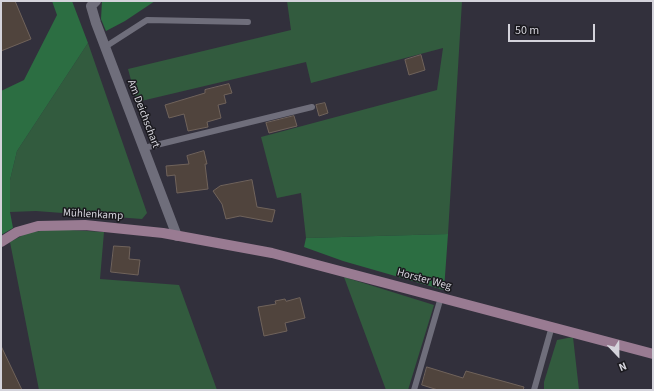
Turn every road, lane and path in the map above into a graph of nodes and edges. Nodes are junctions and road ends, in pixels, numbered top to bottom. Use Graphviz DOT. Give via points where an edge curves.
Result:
graph roads {
  1 [pos="92,3"];
  2 [pos="248,22"];
  3 [pos="105,46"];
  4 [pos="312,107"];
  5 [pos="144,148"];
  6 [pos="176,236"];
  7 [pos="188,238"];
  8 [pos="1,242"];
  9 [pos="441,297"];
  10 [pos="552,326"];
  11 [pos="653,354"];
  12 [pos="414,390"];
  13 [pos="534,390"];
  1 -- 3 [label="street, Am Deichschart"];
  2 -- 3 [label="lane" via="147,20"];
  3 -- 5 [label="street, Am Deichschart"];
  4 -- 5 [label="lane"];
  5 -- 6 [label="street, Am Deichschart"];
  6 -- 7 [label="street, Mühlenkamp"];
  6 -- 8 [label="street, Mühlenkamp" via="119,227 57,225 38,226 17,232"];
  7 -- 9 [label="street, Horster Weg" via="272,253"];
  9 -- 10 [label="street, Horster Weg"];
  9 -- 12 [label="lane"];
  10 -- 11 [label="street, Horster Weg"];
  10 -- 13 [label="lane"];
}
